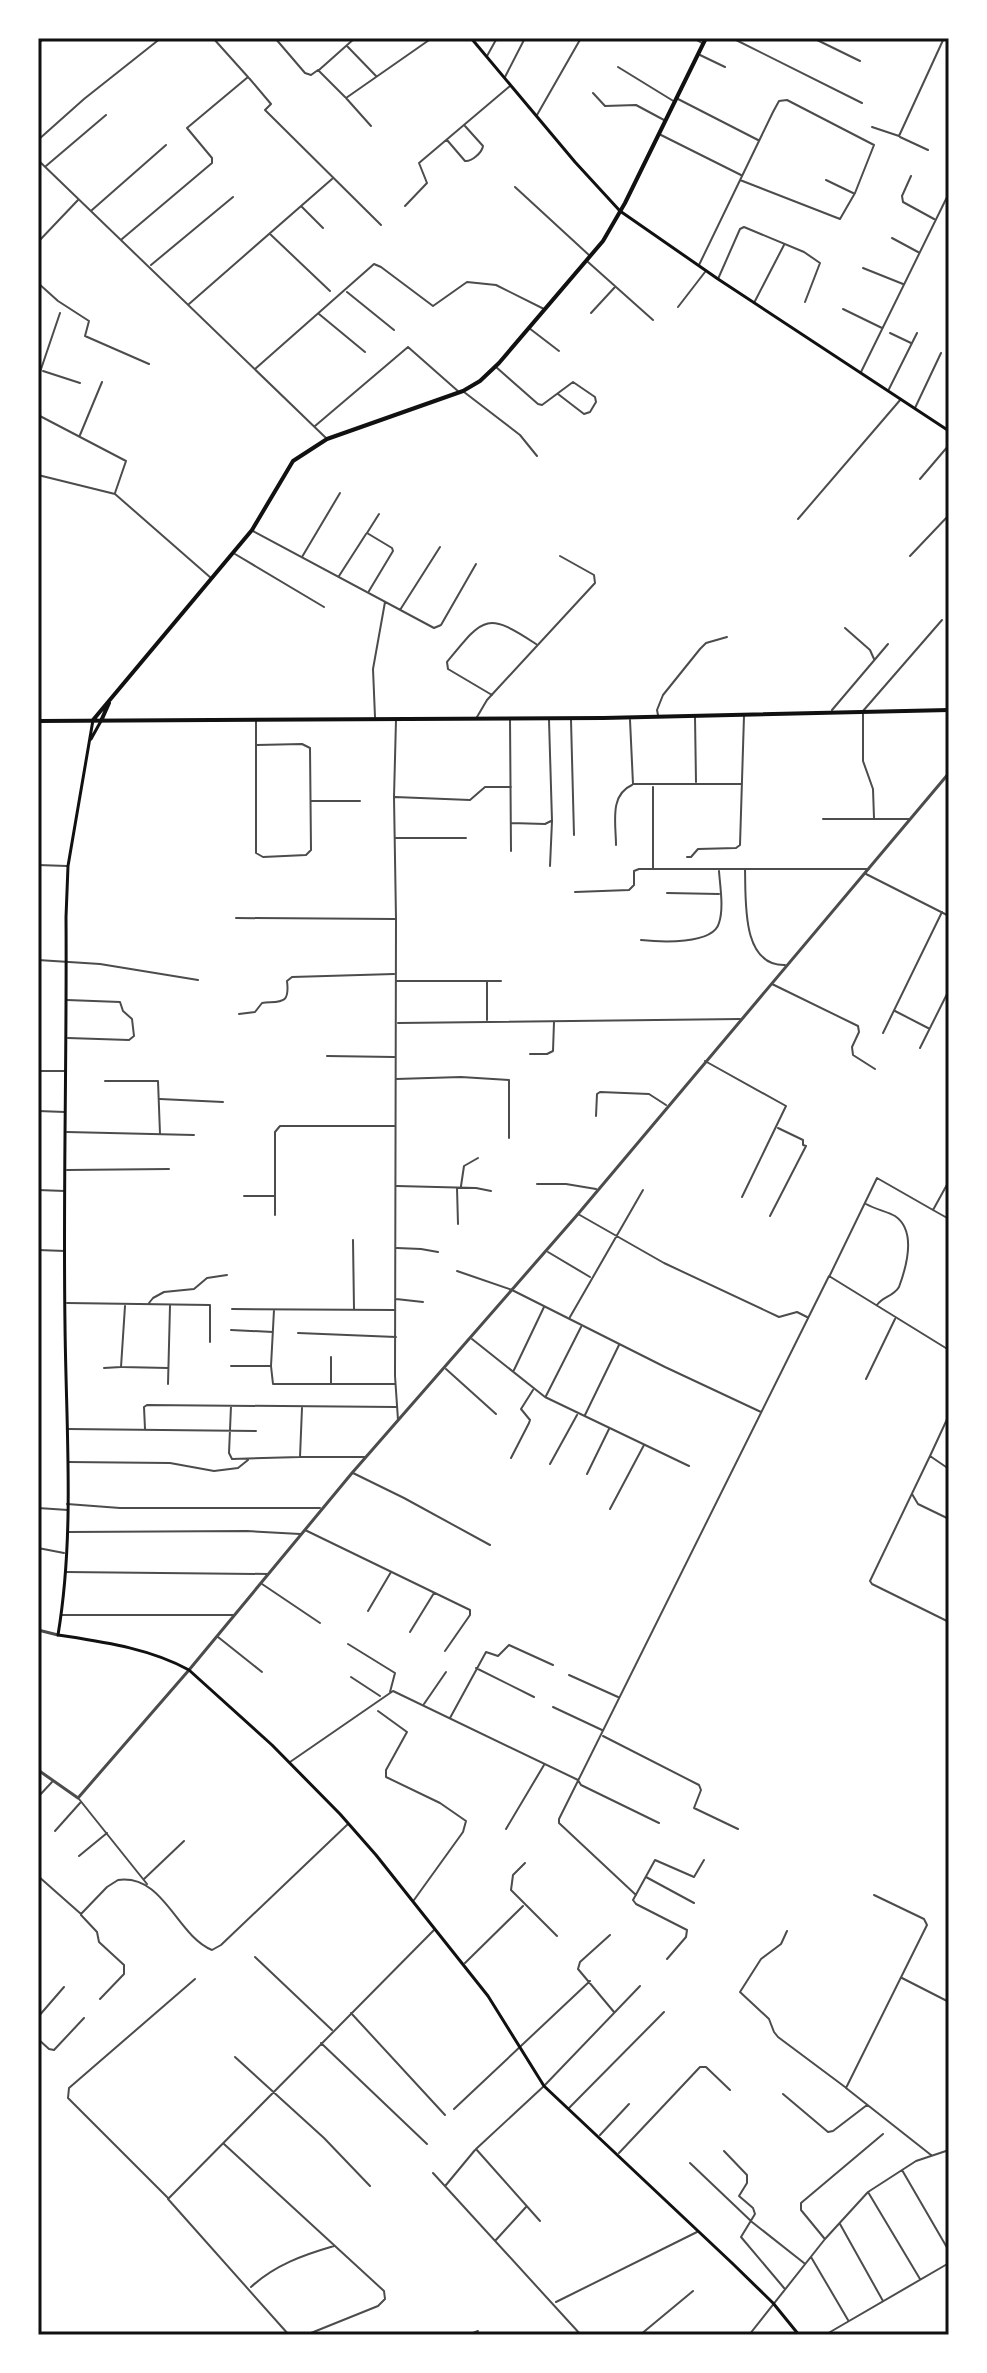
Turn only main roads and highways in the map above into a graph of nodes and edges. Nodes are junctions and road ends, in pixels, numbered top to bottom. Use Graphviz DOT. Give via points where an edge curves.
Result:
graph roads {
  1 [pos="471,38"];
  2 [pos="705,41"];
  3 [pos="620,211"];
  4 [pos="949,431"];
  5 [pos="111,697"];
  6 [pos="949,710"];
  7 [pos="93,720"];
  8 [pos="38,721"];
  9 [pos="101,721"];
  10 [pos="90,743"];
  11 [pos="799,2335"];
  1 -- 3 [label="main road"];
  2 -- 3 [label="main road"];
  3 -- 4 [label="main road"];
  3 -- 5 [label="main road" via="589,259 496,366 461,392 327,439 287,468 252,530"];
  5 -- 7 [label="main road"];
  5 -- 9 [label="main road"];
  6 -- 9 [label="main road"];
  7 -- 8 [label="main road"];
  7 -- 9 [label="main road"];
  7 -- 10 [label="main road"];
  9 -- 10 [label="main road"];
  10 -- 11 [label="main road" via="68,866 68,1532 58,1635 145,1652 189,1670 289,1763 349,1824 464,1964 544,2086 773,2303"];
}
